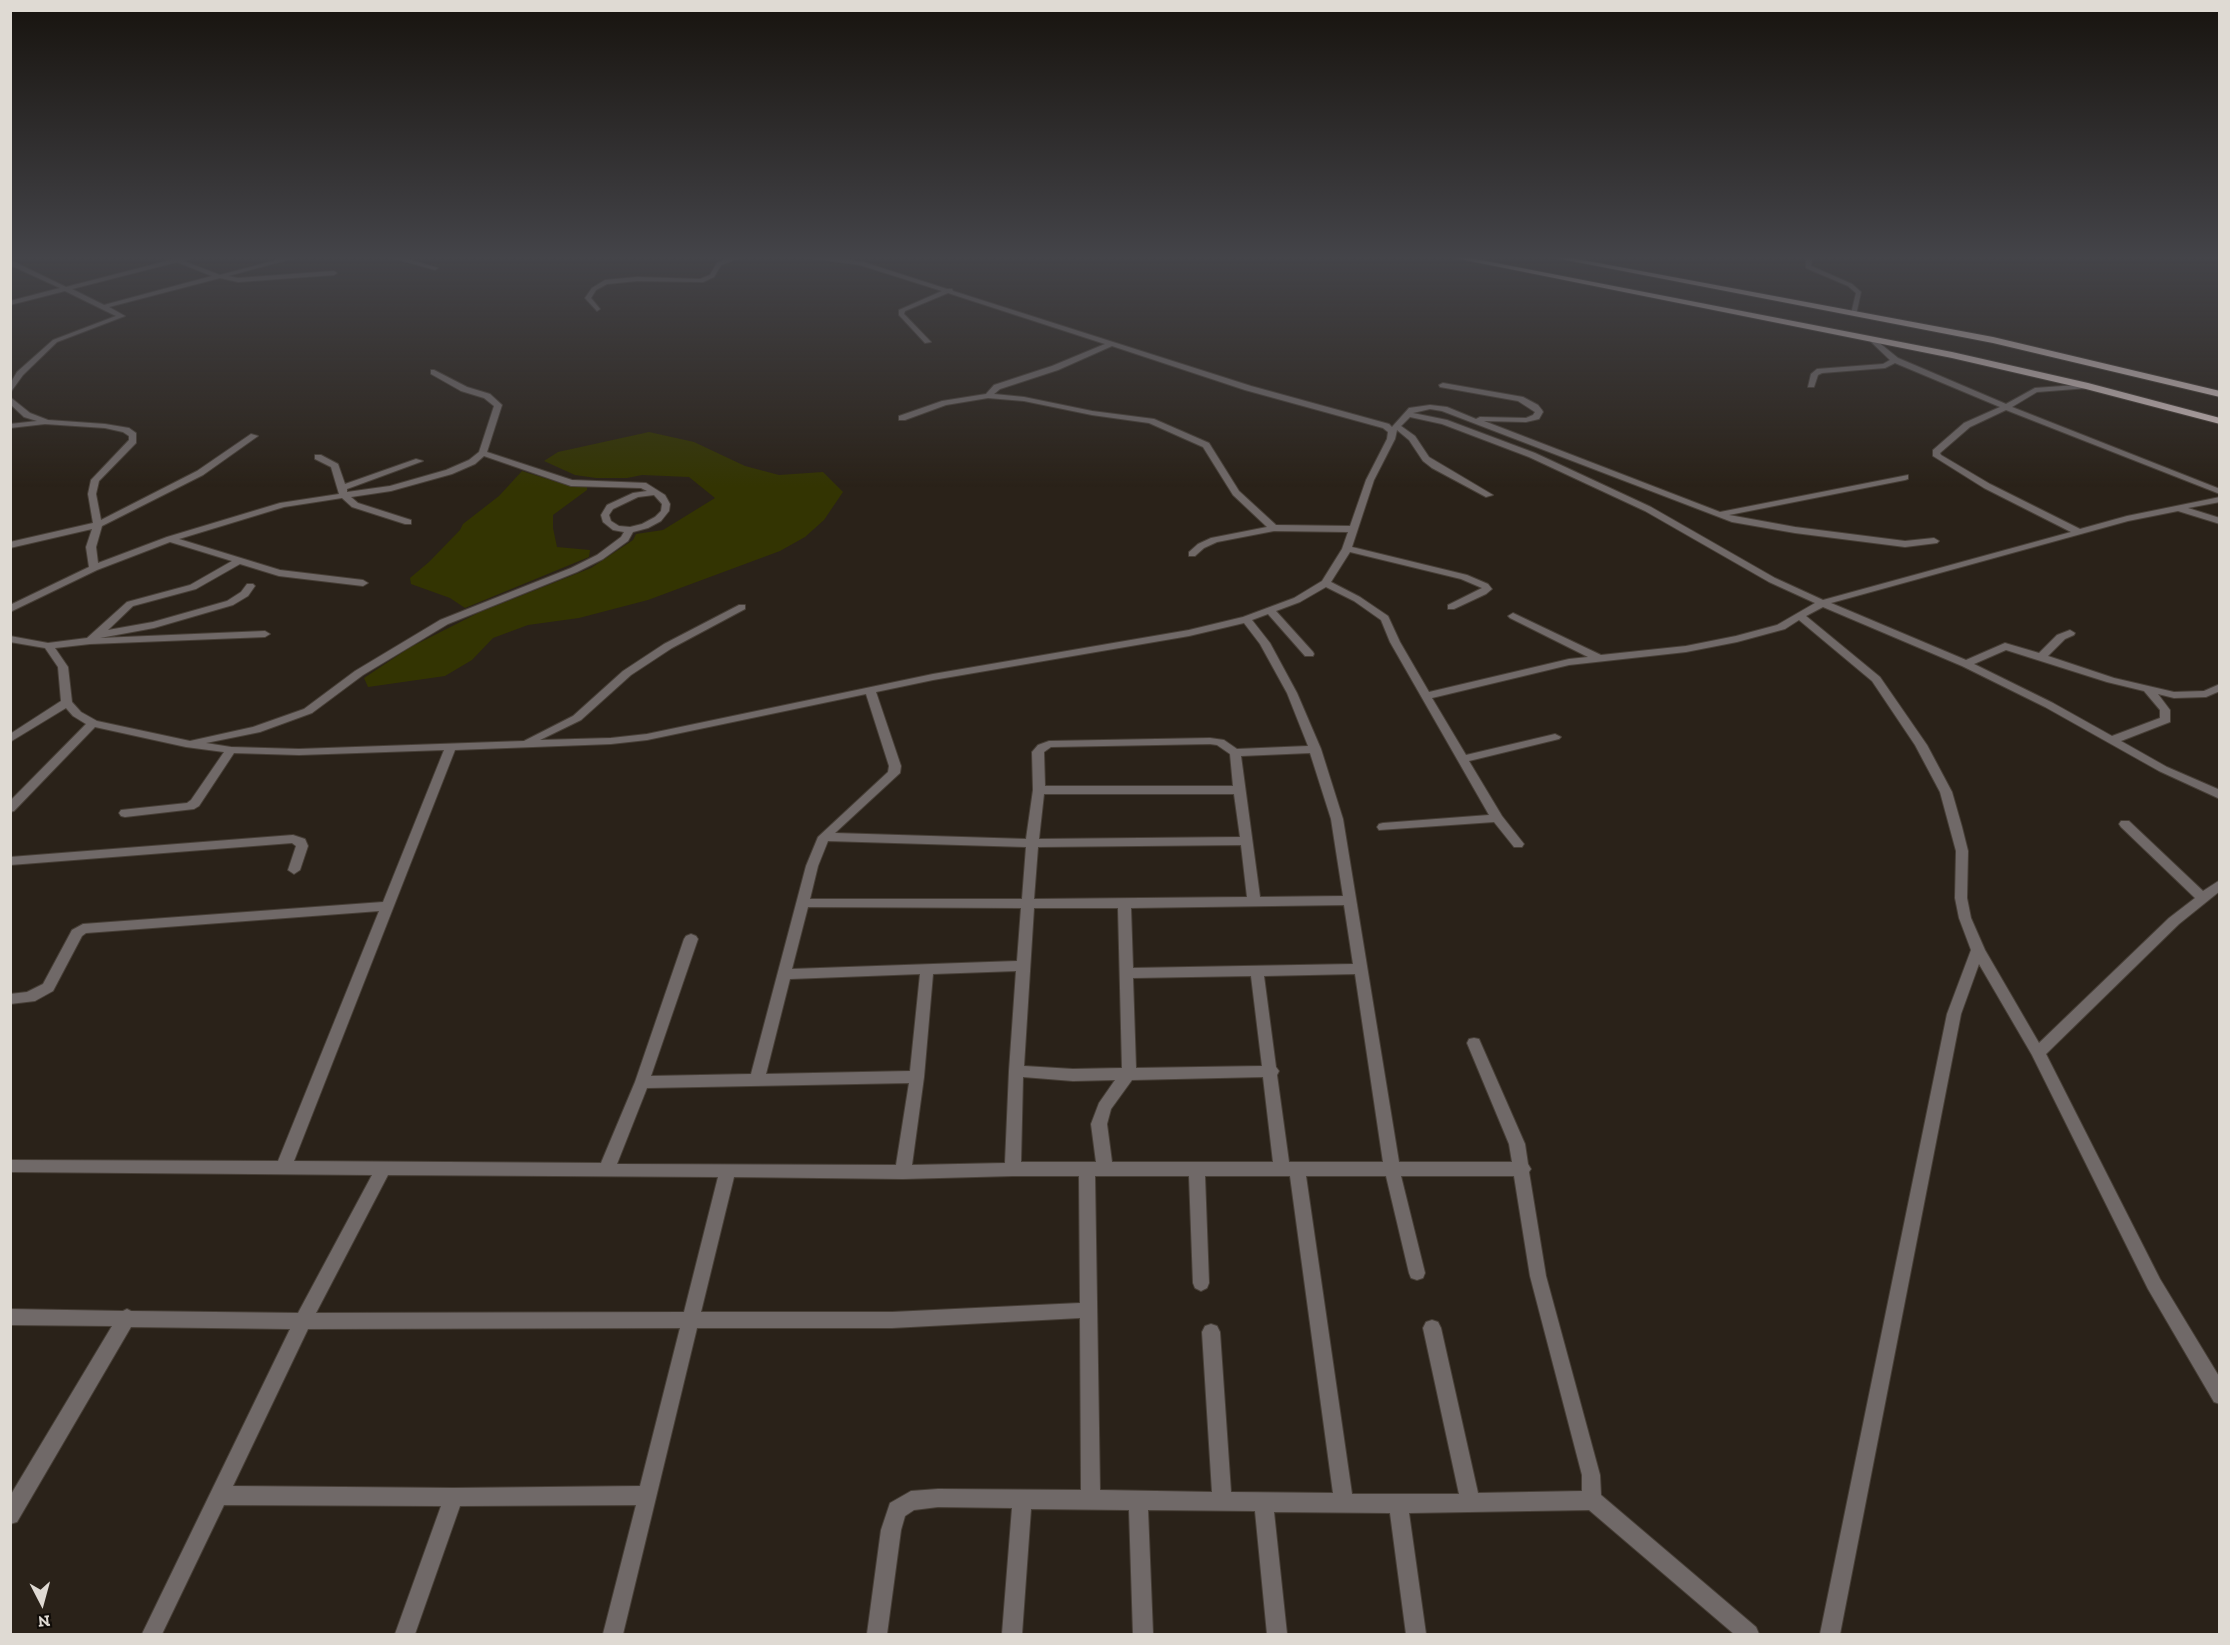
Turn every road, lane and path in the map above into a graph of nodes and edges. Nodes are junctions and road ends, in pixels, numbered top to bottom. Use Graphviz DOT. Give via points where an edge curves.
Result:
graph roads {
  1 [pos="74,334"];
  2 [pos="919,334"];
  3 [pos="1077,334"];
  4 [pos="1848,334"];
  5 [pos="1862,334"];
  6 [pos="1956,334"];
  7 [pos="1864,337"];
  8 [pos="927,342"];
  9 [pos="1109,345"];
  10 [pos="1895,360"];
  11 [pos="434,372"];
  12 [pos="2030,372"];
  13 [pos="1443,385"];
  14 [pos="1811,385"];
  15 [pos="2088,386"];
  16 [pos="2035,390"];
  17 [pos="10,391"];
  18 [pos="2220,394"];
  19 [pos="988,396"];
  20 [pos="10,399"];
  21 [pos="2006,407"];
  22 [pos="1407,414"];
  23 [pos="902,418"];
  24 [pos="1473,418"];
  25 [pos="2220,421"];
  26 [pos="47,422"];
  27 [pos="10,426"];
  28 [pos="1395,429"];
  29 [pos="254,436"];
  30 [pos="483,453"];
  31 [pos="318,457"];
  32 [pos="419,461"];
  33 [pos="1905,477"];
  34 [pos="343,492"];
  35 [pos="2220,492"];
  36 [pos="653,493"];
  37 [pos="1489,495"];
  38 [pos="2220,499"];
  39 [pos="2178,508"];
  40 [pos="1717,514"];
  41 [pos="2220,521"];
  42 [pos="408,522"];
  43 [pos="98,525"];
  44 [pos="1274,528"];
  45 [pos="1353,529"];
  46 [pos="630,530"];
  47 [pos="2079,532"];
  48 [pos="170,539"];
  49 [pos="1934,542"];
  50 [pos="10,545"];
  51 [pos="1347,549"];
  52 [pos="1192,554"];
  53 [pos="237,562"];
  54 [pos="94,568"];
  55 [pos="363,583"];
  56 [pos="1326,583"];
  57 [pos="250,586"];
  58 [pos="1822,603"];
  59 [pos="742,607"];
  60 [pos="1451,607"];
  61 [pos="10,609"];
  62 [pos="1270,612"];
  63 [pos="1514,616"];
  64 [pos="1801,617"];
  65 [pos="1246,619"];
  66 [pos="2070,633"];
  67 [pos="265,634"];
  68 [pos="94,638"];
  69 [pos="10,639"];
  70 [pos="48,646"];
  71 [pos="1310,654"];
  72 [pos="2042,656"];
  73 [pos="1597,657"];
  74 [pos="1966,664"];
  75 [pos="2220,687"];
  76 [pos="870,690"];
  77 [pos="2149,690"];
  78 [pos="1426,696"];
  79 [pos="67,702"];
  80 [pos="93,723"];
  81 [pos="1555,737"];
  82 [pos="10,739"];
  83 [pos="2112,740"];
  84 [pos="186,744"];
  85 [pos="523,744"];
  86 [pos="451,746"];
  87 [pos="1315,749"];
  88 [pos="231,750"];
  89 [pos="1235,753"];
  90 [pos="1462,759"];
  91 [pos="1039,790"];
  92 [pos="1239,790"];
  93 [pos="2220,795"];
  94 [pos="10,808"];
  95 [pos="125,813"];
  96 [pos="1497,818"];
  97 [pos="2125,825"];
  98 [pos="1383,827"];
  99 [pos="824,837"];
  100 [pos="1246,841"];
  101 [pos="1032,843"];
  102 [pos="1518,844"];
  103 [pos="10,861"];
  104 [pos="294,870"];
  105 [pos="2220,884"];
  106 [pos="2203,898"];
  107 [pos="1351,900"];
  108 [pos="1254,901"];
  109 [pos="1028,902"];
  110 [pos="805,903"];
  111 [pos="1124,904"];
  112 [pos="385,906"];
  113 [pos="691,939"];
  114 [pos="1978,950"];
  115 [pos="1023,966"];
  116 [pos="927,968"];
  117 [pos="1361,969"];
  118 [pos="1257,971"];
  119 [pos="1126,973"];
  120 [pos="783,974"];
  121 [pos="10,999"];
  122 [pos="1474,1043"];
  123 [pos="2038,1053"];
  124 [pos="1016,1071"];
  125 [pos="1272,1071"];
  126 [pos="1129,1072"];
  127 [pos="917,1077"];
  128 [pos="756,1079"];
  129 [pos="642,1082"];
  130 [pos="10,1166"];
  131 [pos="284,1166"];
  132 [pos="384,1167"];
  133 [pos="607,1169"];
  134 [pos="1013,1169"];
  135 [pos="1087,1169"];
  136 [pos="1105,1169"];
  137 [pos="1197,1169"];
  138 [pos="1290,1169"];
  139 [pos="1392,1169"];
  140 [pos="1523,1169"];
  141 [pos="728,1170"];
  142 [pos="903,1172"];
  143 [pos="1416,1273"];
  144 [pos="1201,1283"];
  145 [pos="1088,1310"];
  146 [pos="10,1317"];
  147 [pos="127,1317"];
  148 [pos="303,1321"];
  149 [pos="692,1321"];
  150 [pos="1432,1328"];
  151 [pos="1211,1332"];
  152 [pos="2220,1396"];
  153 [pos="17,1494"];
  154 [pos="221,1495"];
  155 [pos="646,1496"];
  156 [pos="454,1497"];
  157 [pos="1022,1499"];
  158 [pos="1091,1499"];
  159 [pos="1138,1500"];
  160 [pos="1592,1500"];
  161 [pos="1222,1501"];
  162 [pos="1263,1501"];
  163 [pos="1344,1501"];
  164 [pos="1398,1502"];
  165 [pos="1470,1502"];
  166 [pos="10,1515"];
  167 [pos="152,1635"];
  168 [pos="405,1635"];
  169 [pos="613,1635"];
  170 [pos="877,1635"];
  171 [pos="1012,1635"];
  172 [pos="1143,1635"];
  173 [pos="1277,1635"];
  174 [pos="1416,1635"];
  175 [pos="1749,1635"];
  176 [pos="1830,1635"];
  1 -- 17 [label="street" via="55,341 20,374"];
  2 -- 8 [label="street"];
  3 -- 9 [label="street"];
  4 -- 7 [label="highway"];
  5 -- 7 [label="highway"];
  6 -- 18 [label="highway"];
  7 -- 10 [label="street"];
  7 -- 12 [label="highway"];
  9 -- 19 [label="street" via="997,387"];
  9 -- 28 [label="street"];
  10 -- 14 [label="street" via="1885,366 1820,371"];
  10 -- 21 [label="street"];
  11 -- 30 [label="street" via="498,405"];
  12 -- 15 [label="highway"];
  12 -- 16 [label="street"];
  13 -- 24 [label="street" via="1520,399 1539,412 1526,420"];
  15 -- 16 [label="street"];
  15 -- 25 [label="highway"];
  16 -- 21 [label="street"];
  19 -- 23 [label="street" via="945,403"];
  19 -- 44 [label="street" via="1138,418 1194,438 1211,452 1236,494"];
  20 -- 26 [label="street" via="27,415"];
  21 -- 35 [label="street"];
  21 -- 47 [label="street" via="1967,425 1936,452 1937,456"];
  22 -- 24 [label="street" via="1430,407"];
  22 -- 28 [label="street"];
  22 -- 58 [label="street" via="1444,422 1532,454 1648,509 1772,580"];
  24 -- 40 [label="street"];
  26 -- 27 [label="street"];
  26 -- 43 [label="street" via="105,426 133,435 133,441 95,480 92,494"];
  28 -- 37 [label="street" via="1412,438 1435,466"];
  28 -- 45 [label="street"];
  29 -- 43 [label="street" via="200,473"];
  30 -- 34 [label="street" via="449,472 391,488"];
  30 -- 36 [label="street" via="571,483 643,485"];
  31 -- 34 [label="street" via="335,466"];
  32 -- 34 [label="street"];
  33 -- 40 [label="street"];
  34 -- 42 [label="street" via="360,508"];
  34 -- 48 [label="street" via="283,505"];
  36 -- 46 [label="street" via="662,497 665,511 658,519"];
  36 -- 46 [label="street" via="621,500 605,515 616,528"];
  38 -- 39 [label="street"];
  39 -- 41 [label="street"];
  39 -- 47 [label="street"];
  40 -- 49 [label="street" via="1785,529 1905,544"];
  43 -- 50 [label="street"];
  43 -- 54 [label="street" via="91,547"];
  44 -- 45 [label="street"];
  44 -- 52 [label="street" via="1214,540"];
  45 -- 51 [label="street"];
  46 -- 84 [label="street" via="625,539 600,558 444,622 359,673 308,711 256,730"];
  47 -- 58 [label="street"];
  48 -- 53 [label="street"];
  48 -- 54 [label="street"];
  51 -- 56 [label="street"];
  51 -- 60 [label="street" via="1464,577 1487,589"];
  53 -- 55 [label="street" via="295,577"];
  53 -- 68 [label="street" via="193,587 130,604"];
  54 -- 61 [label="street"];
  56 -- 62 [label="street"];
  56 -- 78 [label="street" via="1385,618"];
  57 -- 68 [label="street" via="230,603"];
  58 -- 64 [label="street"];
  58 -- 74 [label="street"];
  59 -- 85 [label="street" via="705,624 627,673 577,718"];
  62 -- 65 [label="street"];
  62 -- 71 [label="street"];
  63 -- 73 [label="street"];
  64 -- 73 [label="street" via="1781,627 1686,649"];
  64 -- 114 [label="street" via="1876,679 1921,745 1946,792 1962,851 1961,898 1965,918"];
  65 -- 76 [label="street"];
  65 -- 87 [label="street" via="1271,653"];
  66 -- 72 [label="street"];
  67 -- 68 [label="street"];
  68 -- 70 [label="street"];
  69 -- 70 [label="street"];
  70 -- 79 [label="street" via="63,667"];
  72 -- 74 [label="street" via="2004,646"];
  72 -- 77 [label="street"];
  73 -- 78 [label="street"];
  74 -- 83 [label="street"];
  75 -- 77 [label="street" via="2191,697"];
  76 -- 85 [label="street" via="647,737"];
  76 -- 99 [label="street" via="895,766 894,774"];
  77 -- 83 [label="street" via="2165,711 2166,720"];
  78 -- 90 [label="street"];
  79 -- 80 [label="street" via="77,714"];
  79 -- 82 [label="street"];
  80 -- 84 [label="street"];
  80 -- 94 [label="street"];
  81 -- 90 [label="street"];
  83 -- 93 [label="street"];
  84 -- 88 [label="street"];
  85 -- 86 [label="street"];
  86 -- 88 [label="street" via="299,752"];
  86 -- 112 [label="street"];
  87 -- 89 [label="street"];
  87 -- 107 [label="street" via="1337,819"];
  88 -- 95 [label="street" via="190,806"];
  89 -- 91 [label="street" via="1220,742 1210,741 1049,744 1038,752"];
  89 -- 92 [label="street"];
  90 -- 96 [label="street"];
  91 -- 92 [label="street"];
  91 -- 101 [label="street"];
  92 -- 100 [label="street"];
  96 -- 98 [label="street"];
  96 -- 102 [label="street"];
  97 -- 106 [label="street"];
  99 -- 101 [label="street"];
  99 -- 110 [label="street" via="812,867"];
  100 -- 101 [label="street"];
  100 -- 108 [label="street"];
  101 -- 109 [label="street"];
  103 -- 104 [label="street" via="293,839 302,846"];
  105 -- 106 [label="street"];
  106 -- 123 [label="street" via="2174,921"];
  107 -- 108 [label="street"];
  107 -- 117 [label="street"];
  108 -- 111 [label="street"];
  109 -- 110 [label="street"];
  109 -- 111 [label="street"];
  109 -- 115 [label="street"];
  110 -- 120 [label="street"];
  111 -- 119 [label="street"];
  112 -- 121 [label="street" via="83,929 77,933 48,987 30,997"];
  112 -- 131 [label="street"];
  113 -- 129 [label="street"];
  114 -- 123 [label="street"];
  114 -- 176 [label="street" via="1954,1014"];
  115 -- 116 [label="street"];
  115 -- 124 [label="street"];
  116 -- 120 [label="street"];
  116 -- 127 [label="street"];
  117 -- 118 [label="street"];
  117 -- 139 [label="street"];
  118 -- 119 [label="street"];
  118 -- 125 [label="street"];
  119 -- 126 [label="street"];
  120 -- 128 [label="street"];
  122 -- 140 [label="street" via="1513,1129"];
  123 -- 152 [label="street" via="2154,1284"];
  124 -- 126 [label="street" via="1073,1075"];
  124 -- 134 [label="street"];
  125 -- 126 [label="street"];
  125 -- 138 [label="street"];
  126 -- 136 [label="street" via="1104,1107 1099,1124"];
  127 -- 128 [label="street"];
  127 -- 142 [label="street"];
  128 -- 129 [label="street"];
  129 -- 133 [label="street"];
  130 -- 131 [label="street"];
  131 -- 132 [label="street"];
  132 -- 133 [label="street"];
  132 -- 148 [label="street"];
  133 -- 141 [label="street"];
  134 -- 135 [label="street"];
  134 -- 142 [label="street"];
  135 -- 136 [label="street"];
  135 -- 145 [label="street"];
  136 -- 137 [label="street"];
  137 -- 138 [label="street"];
  137 -- 144 [label="street"];
  138 -- 139 [label="street"];
  138 -- 163 [label="street"];
  139 -- 140 [label="street"];
  139 -- 143 [label="street"];
  140 -- 160 [label="street" via="1538,1276 1591,1475"];
  141 -- 142 [label="street"];
  141 -- 149 [label="street"];
  145 -- 149 [label="street" via="892,1320"];
  145 -- 158 [label="street"];
  146 -- 147 [label="street"];
  147 -- 148 [label="street"];
  147 -- 153 [label="street"];
  148 -- 149 [label="street"];
  148 -- 154 [label="street"];
  149 -- 155 [label="street"];
  150 -- 165 [label="street"];
  151 -- 161 [label="street"];
  153 -- 166 [label="street"];
  154 -- 156 [label="street"];
  154 -- 167 [label="street"];
  155 -- 156 [label="street"];
  155 -- 169 [label="street"];
  156 -- 168 [label="street"];
  157 -- 158 [label="street"];
  157 -- 170 [label="street" via="938,1498 911,1501 897,1510"];
  157 -- 171 [label="street"];
  158 -- 159 [label="street"];
  159 -- 161 [label="street"];
  159 -- 172 [label="street"];
  160 -- 165 [label="street"];
  160 -- 175 [label="street"];
  161 -- 162 [label="street"];
  162 -- 163 [label="street"];
  162 -- 173 [label="street"];
  163 -- 164 [label="street"];
  164 -- 165 [label="street"];
  164 -- 174 [label="street"];
}
